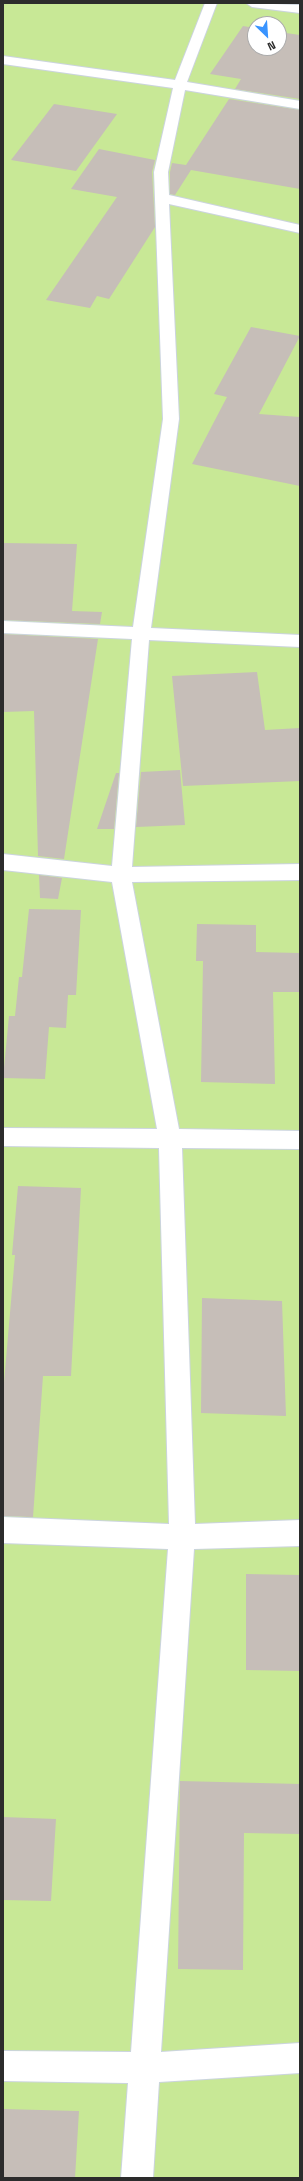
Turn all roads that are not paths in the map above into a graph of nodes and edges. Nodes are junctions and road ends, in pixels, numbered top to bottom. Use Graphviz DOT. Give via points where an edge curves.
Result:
graph roads {
  1 [pos="211,3"];
  2 [pos="252,3"];
  3 [pos="300,8"];
  4 [pos="3,60"];
  5 [pos="180,84"];
  6 [pos="300,105"];
  7 [pos="162,198"];
  8 [pos="300,229"];
  9 [pos="3,627"];
  10 [pos="141,634"];
  11 [pos="300,641"];
  12 [pos="3,862"];
  13 [pos="300,872"];
  14 [pos="121,875"];
  15 [pos="3,1137"];
  16 [pos="170,1139"];
  17 [pos="300,1140"];
  18 [pos="3,1530"];
  19 [pos="300,1533"];
  20 [pos="182,1537"];
  21 [pos="300,2058"];
  22 [pos="3,2066"];
  23 [pos="145,2068"];
  24 [pos="136,2178"];
  1 -- 5 [label="street"];
  2 -- 3 [label="street"];
  4 -- 5 [label="street"];
  5 -- 6 [label="street"];
  5 -- 7 [label="street" via="161,172"];
  7 -- 8 [label="street"];
  7 -- 10 [label="street" via="171,419"];
  9 -- 10 [label="street"];
  10 -- 11 [label="street"];
  10 -- 14 [label="street"];
  12 -- 14 [label="street"];
  13 -- 14 [label="street"];
  14 -- 16 [label="street"];
  15 -- 16 [label="street"];
  16 -- 17 [label="street"];
  16 -- 20 [label="street"];
  18 -- 20 [label="street"];
  19 -- 20 [label="street"];
  20 -- 23 [label="street"];
  21 -- 23 [label="street"];
  22 -- 23 [label="street"];
  23 -- 24 [label="street"];
}
